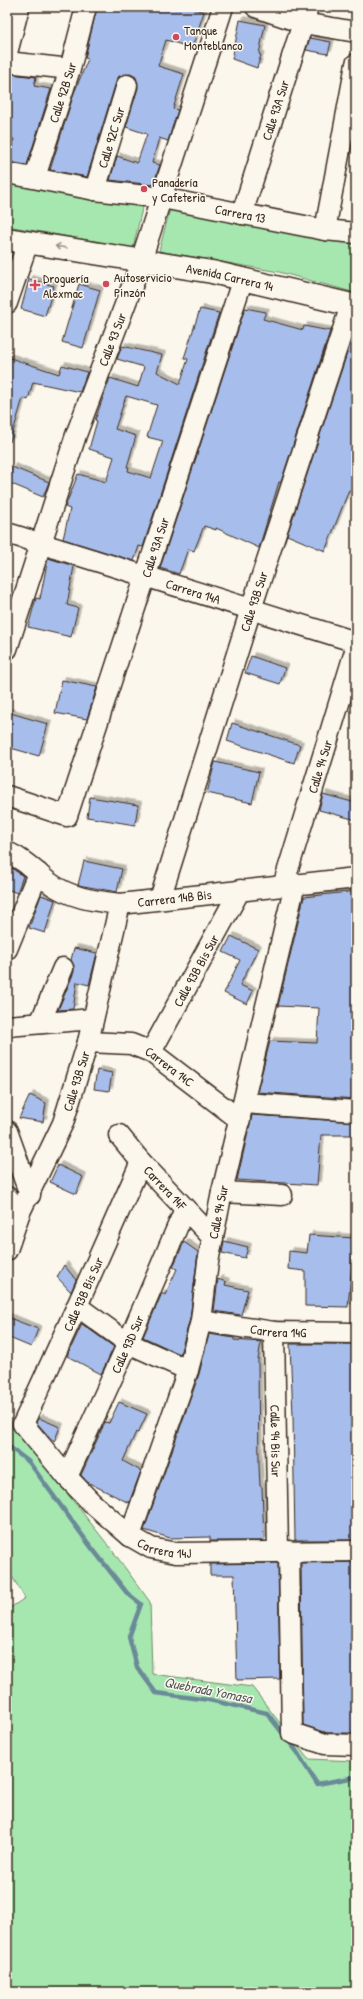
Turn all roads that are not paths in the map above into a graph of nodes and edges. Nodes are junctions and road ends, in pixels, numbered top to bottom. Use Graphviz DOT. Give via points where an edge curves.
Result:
graph roads {
  1 [pos="19,7"];
  2 [pos="86,7"];
  3 [pos="223,7"];
  4 [pos="256,7"];
  5 [pos="306,15"];
  6 [pos="356,32"];
  7 [pos="7,52"];
  8 [pos="7,62"];
  9 [pos="356,64"];
  10 [pos="70,69"];
  11 [pos="126,85"];
  12 [pos="7,173"];
  13 [pos="34,177"];
  14 [pos="95,190"];
  15 [pos="162,198"];
  16 [pos="242,214"];
  17 [pos="325,230"];
  18 [pos="356,233"];
  19 [pos="16,248"];
  20 [pos="139,266"];
  21 [pos="240,285"];
  22 [pos="7,303"];
  23 [pos="353,311"];
  24 [pos="7,533"];
  25 [pos="41,543"];
  26 [pos="145,576"];
  27 [pos="251,609"];
  28 [pos="356,642"];
  29 [pos="356,648"];
  30 [pos="7,649"];
  31 [pos="7,796"];
  32 [pos="7,852"];
  33 [pos="38,873"];
  34 [pos="356,878"];
  35 [pos="289,885"];
  36 [pos="240,890"];
  37 [pos="160,899"];
  38 [pos="120,904"];
  39 [pos="7,949"];
  40 [pos="63,968"];
  41 [pos="93,1019"];
  42 [pos="40,1023"];
  43 [pos="7,1026"];
  44 [pos="88,1042"];
  45 [pos="151,1052"];
  46 [pos="356,1111"];
  47 [pos="242,1112"];
  48 [pos="7,1131"];
  49 [pos="119,1135"];
  50 [pos="141,1162"];
  51 [pos="222,1192"];
  52 [pos="30,1195"];
  53 [pos="282,1195"];
  54 [pos="7,1197"];
  55 [pos="185,1209"];
  56 [pos="20,1212"];
  57 [pos="213,1238"];
  58 [pos="7,1250"];
  59 [pos="78,1306"];
  60 [pos="201,1321"];
  61 [pos="274,1332"];
  62 [pos="356,1333"];
  63 [pos="128,1343"];
  64 [pos="188,1370"];
  65 [pos="23,1424"];
  66 [pos="67,1477"];
  67 [pos="130,1536"];
  68 [pos="283,1551"];
  69 [pos="356,1551"];
  70 [pos="356,1745"];
  1 -- 7 [label="street"];
  2 -- 10 [label="street, Calle 92B Sur"];
  3 -- 15 [label="street, Calle 93 Sur"];
  4 -- 5 [label="street"];
  5 -- 6 [label="street"];
  5 -- 16 [label="street, Calle 93A Sur"];
  8 -- 10 [label="street"];
  9 -- 17 [label="street"];
  10 -- 13 [label="street, Calle 92B Sur"];
  11 -- 14 [label="street, Calle 92C Sur"];
  12 -- 13 [label="street, Carrera 13"];
  13 -- 14 [label="street, Carrera 13"];
  14 -- 15 [label="street, Carrera 13"];
  15 -- 16 [label="street, Carrera 13"];
  15 -- 20 [label="street, Calle 93 Sur"];
  16 -- 17 [label="street, Carrera 13"];
  17 -- 18 [label="street, Carrera 13"];
  19 -- 20 [label="main road, Avenida Carrera 14"];
  19 -- 22 [label="street"];
  20 -- 21 [label="main road, Avenida Carrera 14"];
  20 -- 25 [label="street, Calle 93 Sur" via="76,436"];
  21 -- 23 [label="main road, Avenida Carrera 14"];
  21 -- 26 [label="street, Calle 93A Sur"];
  23 -- 27 [label="street, Calle 93B Sur"];
  24 -- 25 [label="street, Carrera 14A"];
  25 -- 26 [label="street, Carrera 14A"];
  25 -- 30 [label="street, Calle 93 Sur"];
  26 -- 27 [label="street, Carrera 14A"];
  26 -- 31 [label="street, Calle 93A Sur" via="67,816"];
  27 -- 28 [label="street, Carrera 14A"];
  27 -- 37 [label="street, Calle 93B Sur"];
  29 -- 35 [label="street, Calle 94 Sur"];
  32 -- 33 [label="street, Carrera 14B Bis"];
  33 -- 38 [label="street, Carrera 14B Bis" via="69,894"];
  33 -- 39 [label="street"];
  34 -- 35 [label="street, Carrera 14B Bis"];
  35 -- 36 [label="street, Carrera 14B Bis"];
  35 -- 47 [label="street, Calle 94 Sur"];
  36 -- 37 [label="street, Carrera 14B Bis"];
  36 -- 45 [label="street, Calle 93B Bis Sur"];
  37 -- 38 [label="street, Carrera 14B Bis"];
  38 -- 41 [label="street, Calle 93B Sur"];
  40 -- 42 [label="street"];
  41 -- 42 [label="street"];
  41 -- 44 [label="street, Calle 93B Sur"];
  42 -- 43 [label="street"];
  44 -- 45 [label="street, Carrera 14C" via="131,1044"];
  44 -- 52 [label="street, Calle 93B Sur" via="63,1123"];
  45 -- 47 [label="street, Carrera 14C"];
  46 -- 47 [label="street"];
  47 -- 51 [label="street, Calle 94 Sur"];
  48 -- 52 [label="street"];
  49 -- 50 [label="street, Carrera 14F"];
  50 -- 55 [label="street, Carrera 14F"];
  50 -- 59 [label="street, Calle 93B Bis Sur"];
  51 -- 53 [label="street"];
  51 -- 57 [label="street, Calle 94 Sur"];
  52 -- 56 [label="street, Calle 93B Sur"];
  54 -- 56 [label="street"];
  55 -- 57 [label="street, Carrera 14F"];
  55 -- 63 [label="street, Calle 93D Sur"];
  56 -- 58 [label="street, Calle 93B Sur"];
  57 -- 60 [label="street, Calle 94 Sur"];
  59 -- 63 [label="street"];
  59 -- 65 [label="street, Calle 93B Bis Sur"];
  60 -- 61 [label="street, Carrera 14G"];
  60 -- 64 [label="street, Calle 94 Sur"];
  61 -- 62 [label="street, Carrera 14G"];
  61 -- 68 [label="street, Calle 94 Bis Sur"];
  63 -- 64 [label="street"];
  63 -- 66 [label="street, Calle 93D Sur"];
  64 -- 67 [label="street, Calle 94 Sur"];
  65 -- 66 [label="street, Carrera 14J"];
  66 -- 67 [label="street, Carrera 14J"];
  67 -- 68 [label="street, Carrera 14J" via="151,1548 176,1553"];
  68 -- 69 [label="street, Carrera 14J"];
  68 -- 70 [label="street, Calle 94 Bis Sur" via="292,1733 325,1744"];
}
